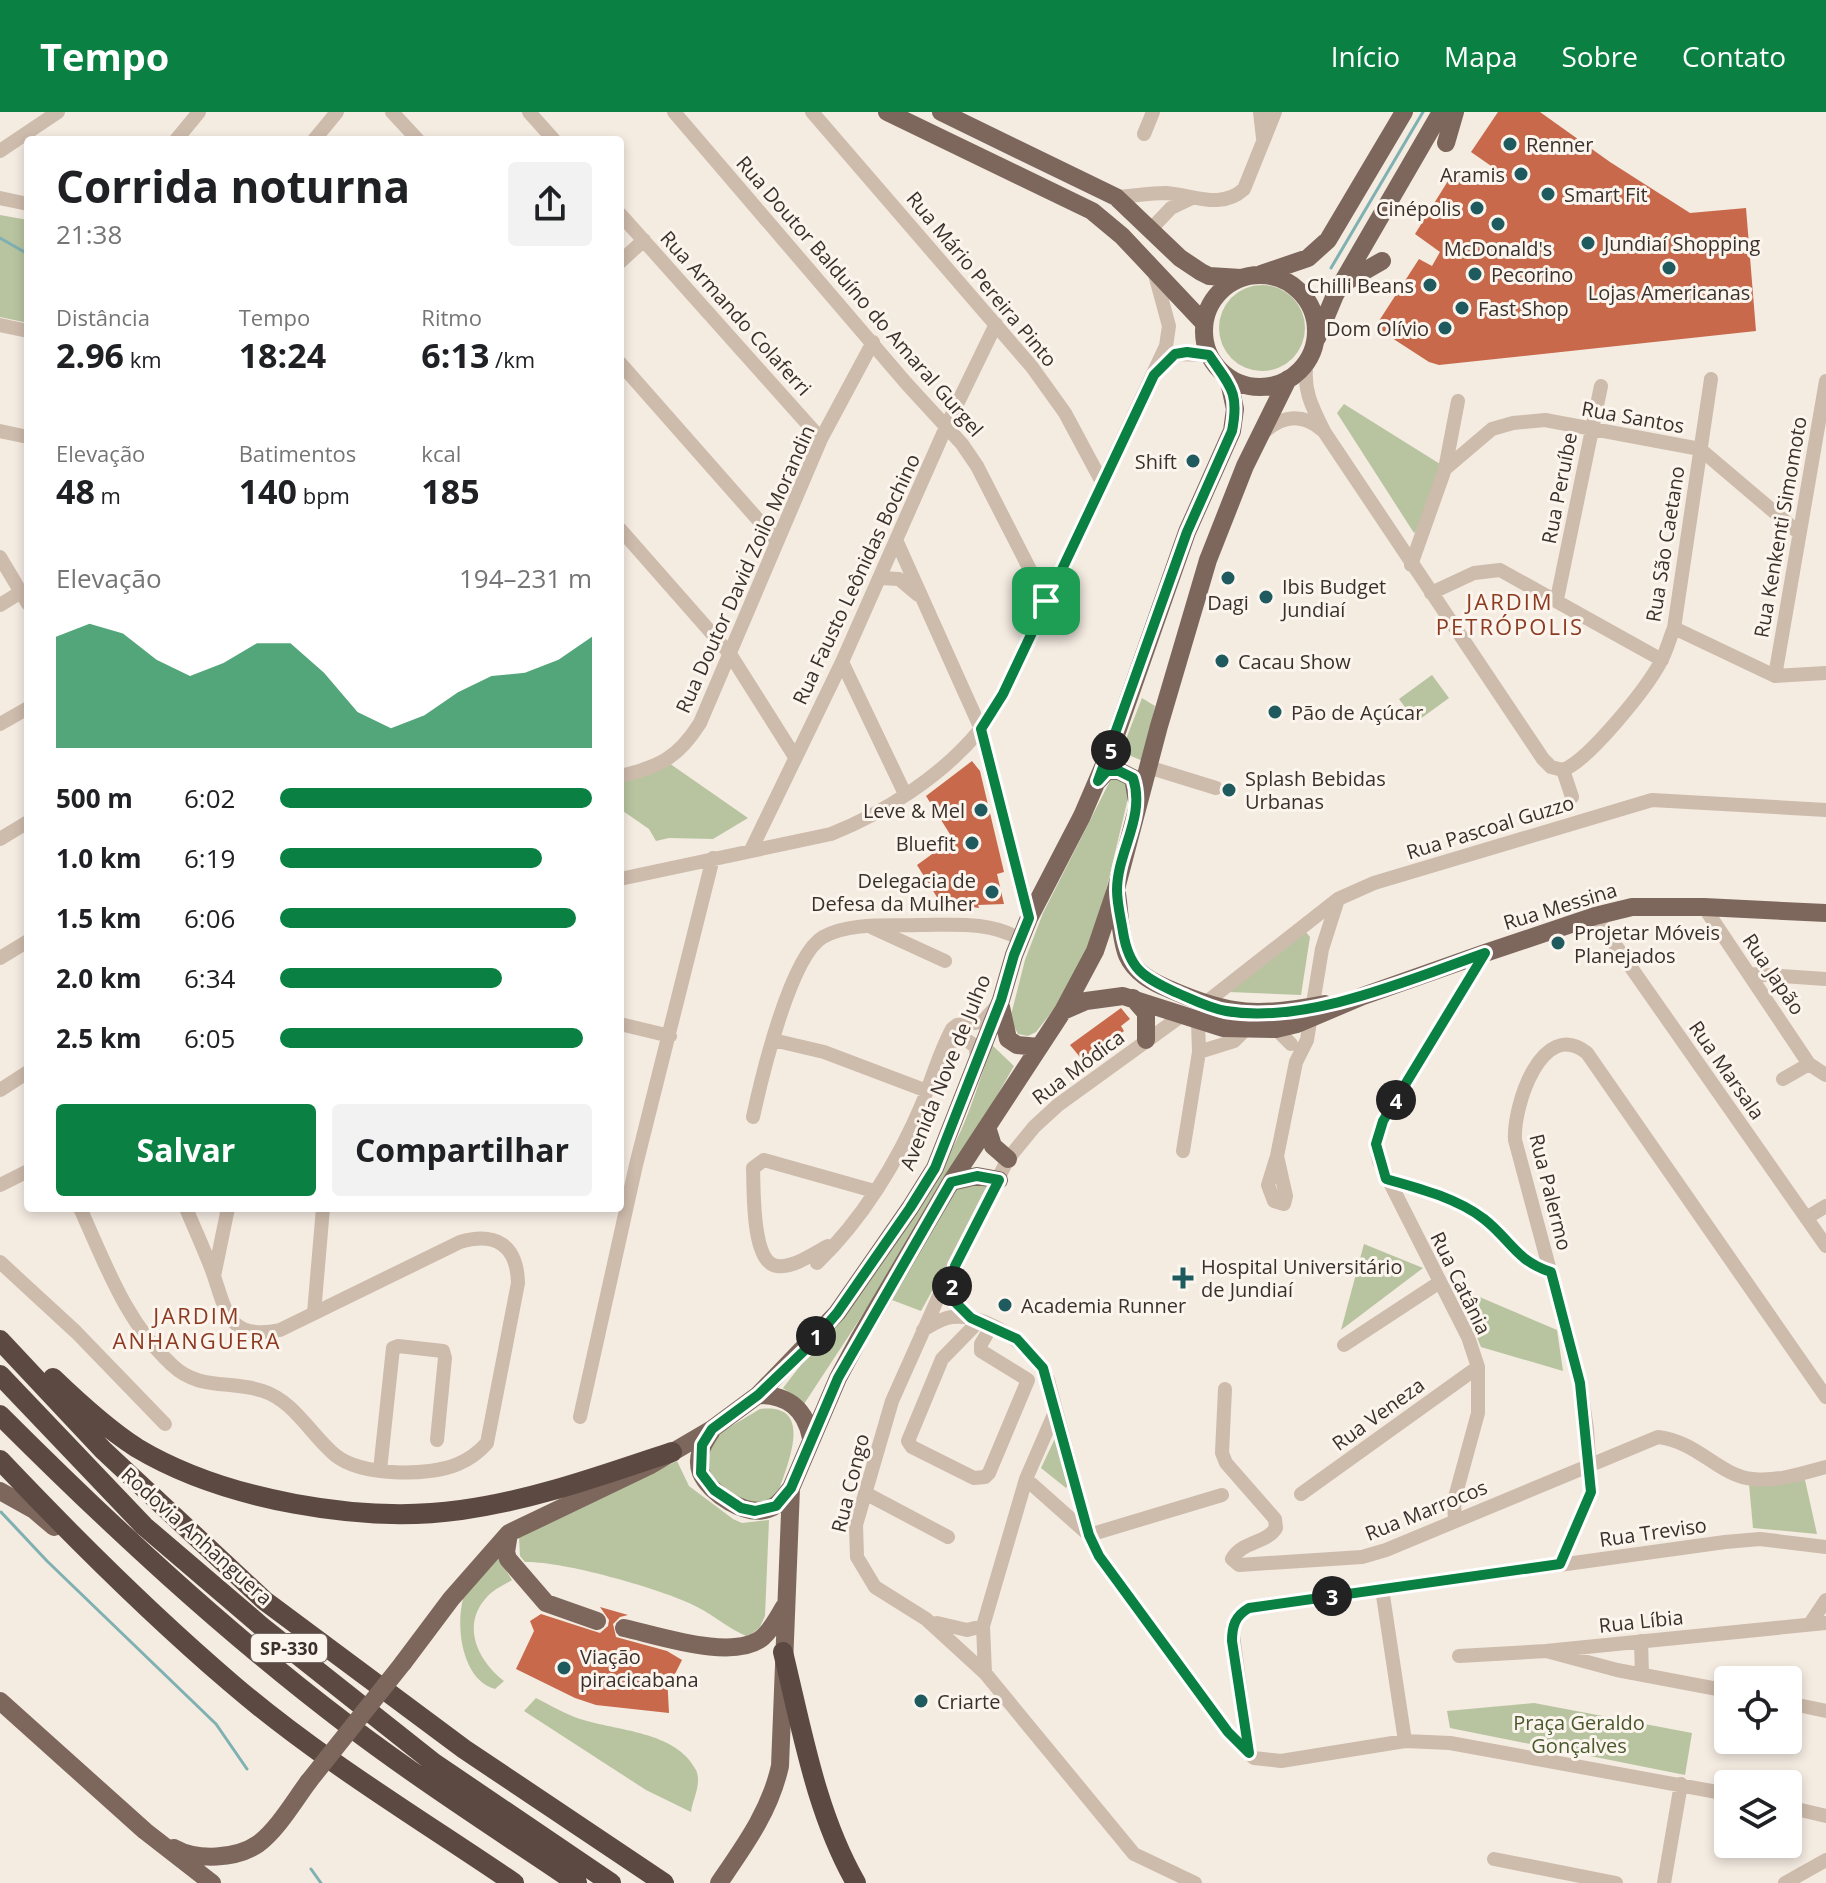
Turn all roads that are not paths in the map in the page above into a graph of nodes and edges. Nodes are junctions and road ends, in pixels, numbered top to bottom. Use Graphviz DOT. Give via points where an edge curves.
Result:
graph roads {
  1 [pos="58,112"];
  2 [pos="199,112"];
  3 [pos="337,112"];
  4 [pos="392,112"];
  5 [pos="529,112"];
  6 [pos="674,112"];
  7 [pos="812,112"];
  8 [pos="887,112"];
  9 [pos="941,112"];
  10 [pos="1153,112"];
  11 [pos="1260,112"];
  12 [pos="1275,112"];
  13 [pos="1404,112"];
  14 [pos="1441,112"];
  15 [pos="1455,112"];
  16 [pos="1144,134"];
  17 [pos="179,136"];
  18 [pos="317,136"];
  19 [pos="414,136"];
  20 [pos="550,136"];
  21 [pos="1263,138"];
  22 [pos="1446,143"];
  23 [pos="0,151"];
  24 [pos="1116,197"];
  25 [pos="0,198"];
  26 [pos="1193,198"];
  27 [pos="24,203"];
  28 [pos="624,218"];
  29 [pos="1152,228"];
  30 [pos="644,240"];
  31 [pos="624,258"];
  32 [pos="1382,261"];
  33 [pos="1153,271"];
  34 [pos="1249,276"];
  35 [pos="1340,286"];
  36 [pos="1204,323"];
  37 [pos="996,324"];
  38 [pos="0,325"];
  39 [pos="24,330"];
  40 [pos="873,342"];
  41 [pos="1310,354"];
  42 [pos="1209,355"];
  43 [pos="624,368"];
  44 [pos="1154,375"];
  45 [pos="1228,377"];
  46 [pos="1288,379"];
  47 [pos="1711,379"];
  48 [pos="1825,383"];
  49 [pos="1601,386"];
  50 [pos="1458,401"];
  51 [pos="946,427"];
  52 [pos="1591,430"];
  53 [pos="0,431"];
  54 [pos="1325,433"];
  55 [pos="24,436"];
  56 [pos="1260,436"];
  57 [pos="821,439"];
  58 [pos="1700,449"];
  59 [pos="1445,469"];
  60 [pos="1103,484"];
  61 [pos="1799,533"];
  62 [pos="624,534"];
  63 [pos="776,540"];
  64 [pos="897,542"];
  65 [pos="0,557"];
  66 [pos="1411,565"];
  67 [pos="880,578"];
  68 [pos="1431,593"];
  69 [pos="24,596"];
  70 [pos="24,598"];
  71 [pos="1557,599"];
  72 [pos="924,601"];
  73 [pos="1046,601"];
  74 [pos="0,605"];
  75 [pos="1674,628"];
  76 [pos="730,654"];
  77 [pos="1662,660"];
  78 [pos="842,662"];
  79 [pos="1826,673"];
  80 [pos="1775,676"];
  81 [pos="24,710"];
  82 [pos="0,724"];
  83 [pos="981,729"];
  84 [pos="795,757"];
  85 [pos="1148,767"];
  86 [pos="1563,770"];
  87 [pos="624,775"];
  88 [pos="1098,781"];
  89 [pos="1216,788"];
  90 [pos="905,794"];
  91 [pos="1572,797"];
  92 [pos="1137,808"];
  93 [pos="1826,810"];
  94 [pos="24,824"];
  95 [pos="0,839"];
  96 [pos="751,850"];
  97 [pos="713,858"];
  98 [pos="624,878"];
  99 [pos="1116,889"];
  100 [pos="1338,899"];
  101 [pos="1704,907"];
  102 [pos="1826,913"];
  103 [pos="1595,916"];
  104 [pos="1029,918"];
  105 [pos="1307,923"];
  106 [pos="869,926"];
  107 [pos="1020,939"];
  108 [pos="24,943"];
  109 [pos="1322,949"];
  110 [pos="1485,953"];
  111 [pos="0,958"];
  112 [pos="945,961"];
  113 [pos="1139,972"];
  114 [pos="1751,974"];
  115 [pos="1826,979"];
  116 [pos="1128,997"];
  117 [pos="1001,1000"];
  118 [pos="1063,1011"];
  119 [pos="1312,1012"];
  120 [pos="1194,1014"];
  121 [pos="624,1025"];
  122 [pos="1246,1029"];
  123 [pos="1276,1029"];
  124 [pos="670,1036"];
  125 [pos="773,1040"];
  126 [pos="1146,1040"];
  127 [pos="1307,1040"];
  128 [pos="1291,1044"];
  129 [pos="1039,1047"];
  130 [pos="1199,1052"];
  131 [pos="942,1053"];
  132 [pos="978,1061"];
  133 [pos="1296,1062"];
  134 [pos="1809,1064"];
  135 [pos="24,1075"];
  136 [pos="1826,1075"];
  137 [pos="1783,1079"];
  138 [pos="0,1090"];
  139 [pos="927,1091"];
  140 [pos="753,1117"];
  141 [pos="987,1127"];
  142 [pos="1183,1151"];
  143 [pos="1277,1156"];
  144 [pos="1008,1159"];
  145 [pos="624,1162"];
  146 [pos="636,1165"];
  147 [pos="24,1173"];
  148 [pos="1386,1179"];
  149 [pos="999,1180"];
  150 [pos="951,1182"];
  151 [pos="0,1185"];
  152 [pos="874,1191"];
  153 [pos="1826,1206"];
  154 [pos="82,1212"];
  155 [pos="188,1212"];
  156 [pos="227,1212"];
  157 [pos="323,1212"];
  158 [pos="1806,1218"];
  159 [pos="840,1241"];
  160 [pos="1826,1246"];
  161 [pos="0,1262"];
  162 [pos="817,1263"];
  163 [pos="955,1266"];
  164 [pos="1551,1272"];
  165 [pos="214,1276"];
  166 [pos="1440,1282"];
  167 [pos="314,1313"];
  168 [pos="980,1322"];
  169 [pos="0,1324"];
  170 [pos="923,1330"];
  171 [pos="0,1340"];
  172 [pos="1344,1345"];
  173 [pos="1478,1367"];
  174 [pos="0,1375"];
  175 [pos="1225,1389"];
  176 [pos="758,1395"];
  177 [pos="1826,1397"];
  178 [pos="892,1401"];
  179 [pos="919,1412"];
  180 [pos="1055,1412"];
  181 [pos="0,1415"];
  182 [pos="580,1417"];
  183 [pos="165,1424"];
  184 [pos="712,1429"];
  185 [pos="811,1438"];
  186 [pos="437,1440"];
  187 [pos="672,1452"];
  188 [pos="0,1460"];
  189 [pos="1589,1463"];
  190 [pos="1826,1467"];
  191 [pos="380,1470"];
  192 [pos="1026,1479"];
  193 [pos="791,1488"];
  194 [pos="0,1491"];
  195 [pos="865,1493"];
  196 [pos="1301,1494"];
  197 [pos="1222,1495"];
  198 [pos="1455,1521"];
  199 [pos="509,1533"];
  200 [pos="1089,1535"];
  201 [pos="948,1537"];
  202 [pos="1826,1547"];
  203 [pos="94,1559"];
  204 [pos="1560,1564"];
  205 [pos="1382,1589"];
  206 [pos="1826,1600"];
  207 [pos="786,1604"];
  208 [pos="926,1619"];
  209 [pos="597,1621"];
  210 [pos="1826,1623"];
  211 [pos="1810,1624"];
  212 [pos="983,1626"];
  213 [pos="624,1628"];
  214 [pos="1641,1641"];
  215 [pos="1546,1651"];
  216 [pos="783,1652"];
  217 [pos="1459,1656"];
  218 [pos="985,1673"];
  219 [pos="1642,1675"];
  220 [pos="1714,1688"];
  221 [pos="0,1701"];
  222 [pos="1802,1706"];
  223 [pos="1826,1711"];
  224 [pos="1405,1741"];
  225 [pos="1249,1753"];
  226 [pos="1681,1784"];
  227 [pos="1714,1791"];
  228 [pos="1802,1810"];
  229 [pos="1826,1816"];
  230 [pos="145,1831"];
  231 [pos="1494,1859"];
  232 [pos="1826,1860"];
  233 [pos="212,1883"];
  234 [pos="514,1883"];
  235 [pos="577,1883"];
  236 [pos="611,1883"];
  237 [pos="664,1883"];
  238 [pos="719,1883"];
  239 [pos="856,1883"];
  240 [pos="1195,1883"];
  241 [pos="1616,1883"];
  242 [pos="1664,1883"];
  243 [pos="1786,1883"];
  1 -- 23 [label="street"];
  2 -- 17 [label="street"];
  3 -- 18 [label="street"];
  4 -- 19 [label="street"];
  5 -- 20 [label="street"];
  6 -- 40 [label="street, Rua Doutor Balduíno do Amaral Gurgel"];
  7 -- 37 [label="street, Rua Mário Pereira Pinto"];
  8 -- 33 [label="main road" via="1082,204 1122,236"];
  9 -- 24 [label="main road"];
  10 -- 16 [label="street"];
  11 -- 21 [label="street"];
  12 -- 21 [label="street"];
  13 -- 34 [label="main road" via="1328,240 1308,258"];
  14 -- 35 [label="main road"];
  15 -- 22 [label="main road"];
  21 -- 26 [label="street" via="1236,197"];
  24 -- 26 [label="street" via="1162,193"];
  24 -- 29 [label="main road"];
  25 -- 27 [label="street"];
  26 -- 29 [label="street" via="1171,208"];
  28 -- 30 [label="street, Rua Armando Colaferri"];
  29 -- 34 [label="main road" via="1180,258 1209,276"];
  30 -- 31 [label="street"];
  30 -- 57 [label="street, Rua Armando Colaferri"];
  32 -- 35 [label="main road"];
  33 -- 36 [label="main road"];
  33 -- 44 [label="street" via="1169,326"];
  34 -- 36 [label="main road" via="1226,285"];
  34 -- 41 [label="main road" via="1287,282 1299,291 1314,318"];
  35 -- 41 [label="main road"];
  36 -- 42 [label="main road"];
  37 -- 51 [label="street, Rua Fausto Leônidas Bochino"];
  37 -- 60 [label="street, Rua Mário Pereira Pinto" via="1052,393"];
  38 -- 39 [label="street"];
  40 -- 51 [label="street, Rua Doutor Balduíno do Amaral Gurgel"];
  40 -- 57 [label="street, Rua Doutor David Zoilo Morandin"];
  41 -- 46 [label="main road"];
  41 -- 54 [label="street" via="1304,377 1307,398"];
  42 -- 44 [label="street" via="1175,354"];
  42 -- 45 [label="main road"];
  43 -- 63 [label="street"];
  44 -- 60 [label="street"];
  45 -- 46 [label="main road" via="1253,386"];
  45 -- 88 [label="main road, Avenida Nove de Julho" via="1235,409 1232,431 1187,532"];
  46 -- 56 [label="main road"];
  47 -- 58 [label="street, Rua São Caetano"];
  48 -- 61 [label="street, Rua Kenkenti Simomoto"];
  49 -- 52 [label="street, Rua Peruíbe"];
  50 -- 59 [label="street"];
  51 -- 64 [label="street, Rua Fausto Leônidas Bochino"];
  51 -- 73 [label="street, Rua Doutor Balduíno do Amaral Gurgel" via="977,466"];
  52 -- 58 [label="street, Rua Santos"];
  52 -- 59 [label="street, Rua Santos" via="1545,420 1513,423 1478,439"];
  52 -- 71 [label="street, Rua Peruíbe"];
  53 -- 55 [label="street"];
  54 -- 56 [label="street" via="1314,423 1293,418 1279,420"];
  54 -- 66 [label="street"];
  56 -- 85 [label="main road" via="1208,560"];
  57 -- 63 [label="street, Rua Doutor David Zoilo Morandin"];
  58 -- 61 [label="street, Rua Santos"];
  58 -- 75 [label="street, Rua São Caetano"];
  59 -- 66 [label="street"];
  60 -- 73 [label="street"];
  61 -- 80 [label="street, Rua Kenkenti Simomoto"];
  62 -- 76 [label="street"];
  63 -- 76 [label="street, Rua Doutor David Zoilo Morandin"];
  64 -- 67 [label="street, Rua Fausto Leônidas Bochino"];
  64 -- 72 [label="street"];
  65 -- 69 [label="street"];
  66 -- 68 [label="street"];
  67 -- 72 [label="street" via="899,579"];
  67 -- 78 [label="street, Rua Fausto Leônidas Bochino"];
  68 -- 71 [label="street" via="1474,573 1500,570"];
  68 -- 86 [label="street" via="1543,759"];
  70 -- 74 [label="street"];
  71 -- 77 [label="street"];
  72 -- 83 [label="street"];
  73 -- 83 [label="street"];
  75 -- 77 [label="street, Rua São Caetano"];
  75 -- 80 [label="street"];
  76 -- 84 [label="street"];
  76 -- 87 [label="street, Rua Doutor David Zoilo Morandin" via="700,723 680,752"];
  77 -- 86 [label="street, Rua São Caetano" via="1583,758"];
  78 -- 84 [label="street, Rua Fausto Leônidas Bochino"];
  78 -- 90 [label="street"];
  79 -- 80 [label="street"];
  81 -- 82 [label="street"];
  83 -- 90 [label="street"];
  83 -- 104 [label="street"];
  84 -- 96 [label="street, Rua Fausto Leônidas Bochino"];
  85 -- 89 [label="street"];
  85 -- 92 [label="main road"];
  86 -- 91 [label="street"];
  88 -- 92 [label="main road" via="1112,771 1133,778"];
  88 -- 104 [label="main road, Avenida Nove de Julho"];
  90 -- 96 [label="street" via="831,834"];
  92 -- 99 [label="main road"];
  93 -- 100 [label="street, Rua Pascoal Guzzo" via="1652,800 1374,883"];
  94 -- 95 [label="street"];
  96 -- 97 [label="street"];
  97 -- 98 [label="street"];
  97 -- 124 [label="street"];
  99 -- 113 [label="main road" via="1127,955"];
  99 -- 118 [label="main road" via="1095,951"];
  100 -- 105 [label="street, Rua Pascoal Guzzo"];
  100 -- 109 [label="street"];
  101 -- 102 [label="main road, Rua Messina"];
  101 -- 103 [label="main road, Rua Messina" via="1646,905"];
  101 -- 114 [label="street, Rua Japão"];
  103 -- 110 [label="main road, Rua Messina"];
  103 -- 158 [label="street, Rua Marsala"];
  104 -- 107 [label="main road, Avenida Nove de Julho"];
  105 -- 109 [label="street" via="1317,931"];
  105 -- 120 [label="street, Rua Pascoal Guzzo"];
  106 -- 107 [label="street" via="991,926"];
  106 -- 112 [label="street"];
  106 -- 125 [label="street" via="832,933 813,944 796,974"];
  107 -- 117 [label="main road, Avenida Nove de Julho"];
  108 -- 111 [label="street"];
  109 -- 119 [label="street"];
  110 -- 119 [label="main road, Rua Messina"];
  110 -- 148 [label="street, Rua Catânia" via="1383,1121 1376,1144"];
  113 -- 116 [label="main road" via="1121,981"];
  113 -- 120 [label="main road, Rua Messina"];
  114 -- 115 [label="street"];
  114 -- 134 [label="street, Rua Japão"];
  116 -- 118 [label="main road, Rua Messina" via="1086,1001"];
  116 -- 120 [label="main road, Rua Messina"];
  116 -- 126 [label="main road" via="1146,1013"];
  117 -- 129 [label="main road" via="1008,1039"];
  117 -- 131 [label="street" via="982,1022 957,1025"];
  117 -- 132 [label="main road, Avenida Nove de Julho"];
  118 -- 129 [label="main road"];
  119 -- 120 [label="main road, Rua Messina"];
  119 -- 123 [label="main road, Rua Messina"];
  119 -- 127 [label="street"];
  120 -- 122 [label="main road, Rua Messina"];
  120 -- 126 [label="street, Rua Módica"];
  120 -- 130 [label="street"];
  121 -- 124 [label="street"];
  122 -- 123 [label="main road, Rua Messina"];
  122 -- 130 [label="street" via="1234,1041"];
  123 -- 128 [label="street"];
  124 -- 146 [label="street"];
  125 -- 139 [label="street" via="824,1052"];
  125 -- 140 [label="street"];
  126 -- 144 [label="street, Rua Módica" via="1058,1105"];
  127 -- 128 [label="street"];
  127 -- 133 [label="street"];
  128 -- 133 [label="street"];
  129 -- 141 [label="main road"];
  130 -- 142 [label="street"];
  131 -- 132 [label="street" via="952,1041 965,1039 975,1046"];
  131 -- 139 [label="street"];
  132 -- 176 [label="main road, Avenida Nove de Julho" via="935,1168 910,1208 837,1313"];
  133 -- 143 [label="street"];
  134 -- 136 [label="street"];
  134 -- 137 [label="street"];
  135 -- 138 [label="street"];
  139 -- 152 [label="street"];
  141 -- 144 [label="main road" via="993,1146"];
  141 -- 150 [label="main road"];
  144 -- 149 [label="street, Rua Congo"];
  145 -- 146 [label="street"];
  146 -- 182 [label="street"];
  147 -- 151 [label="street"];
  148 -- 164 [label="street" via="1480,1216 1518,1256"];
  148 -- 166 [label="street, Rua Catânia"];
  149 -- 150 [label="main road" via="977,1176"];
  149 -- 163 [label="street, Rua Congo"];
  150 -- 185 [label="main road" via="860,1337"];
  152 -- 159 [label="street"];
  152 -- 159 [label="street" via="764,1160 753,1168 755,1218 761,1250 770,1263 791,1264"];
  153 -- 158 [label="street"];
  154 -- 191 [label="street" via="118,1293 170,1364 196,1380 264,1391 284,1402 337,1456 354,1467"];
  155 -- 165 [label="street"];
  156 -- 165 [label="street"];
  157 -- 167 [label="street"];
  158 -- 160 [label="street, Rua Marsala"];
  159 -- 162 [label="street"];
  161 -- 183 [label="street"];
  163 -- 168 [label="street" via="952,1299"];
  163 -- 170 [label="street, Rua Congo"];
  164 -- 177 [label="street, Rua Palermo" via="1514,1119 1544,1056 1565,1042 1587,1053"];
  164 -- 189 [label="street, Rua Palermo" via="1580,1383"];
  165 -- 167 [label="street" via="223,1310 249,1331 280,1330"];
  166 -- 172 [label="street"];
  166 -- 173 [label="street, Rua Catânia"];
  167 -- 191 [label="street" via="460,1242 485,1237 503,1244 517,1269 487,1443 476,1455 437,1471"];
  168 -- 170 [label="street" via="946,1318"];
  168 -- 179 [label="street" via="942,1359"];
  168 -- 179 [label="street" via="981,1351 1028,1380 985,1477 974,1478 909,1445"];
  168 -- 180 [label="street" via="1017,1339 1035,1357 1048,1380"];
  169 -- 187 [label="highway" via="85,1409 138,1448 218,1484 289,1504 388,1513 460,1510 563,1487"];
  170 -- 178 [label="street, Rua Congo"];
  171 -- 237 [label="highway" via="103,1450 265,1601 464,1749"];
  173 -- 196 [label="street, Rua Veneza"];
  173 -- 198 [label="street, Rua Catânia" via="1478,1413 1454,1501"];
  174 -- 236 [label="highway, Rodovia Anhanguera / SP-330" via="144,1526 261,1626 434,1763"];
  175 -- 198 [label="street, Rua Marrocos" via="1222,1453 1275,1519 1276,1528 1238,1549 1234,1562 1362,1557"];
  176 -- 184 [label="main road, Avenida Nove de Julho"];
  176 -- 185 [label="main road" via="789,1401 801,1412"];
  178 -- 179 [label="street"];
  178 -- 195 [label="street, Rua Congo"];
  180 -- 192 [label="street"];
  180 -- 200 [label="street"];
  181 -- 235 [label="highway, SP-330" via="172,1580 296,1685 423,1780"];
  184 -- 187 [label="main road, Avenida Nove de Julho"];
  184 -- 193 [label="main road" via="699,1464 714,1490 755,1511 776,1506"];
  185 -- 193 [label="main road"];
  186 -- 191 [label="street" via="443,1351 393,1348"];
  187 -- 199 [label="main road, Avenida Nove de Julho"];
  188 -- 203 [label="highway"];
  189 -- 190 [label="street, Rua Marrocos" via="1658,1437 1686,1444 1751,1479"];
  189 -- 198 [label="street, Rua Marrocos"];
  189 -- 204 [label="street, Rua Palermo" via="1588,1503"];
  192 -- 200 [label="street"];
  192 -- 212 [label="street"];
  193 -- 207 [label="main road"];
  194 -- 203 [label="main road" via="34,1510"];
  195 -- 201 [label="street"];
  195 -- 208 [label="street, Rua Congo" via="855,1543 863,1572 895,1602"];
  197 -- 200 [label="street"];
  199 -- 209 [label="main road" via="508,1559 546,1603"];
  199 -- 230 [label="main road, bridge" via="257,1844 212,1857 185,1854"];
  200 -- 225 [label="street" via="1228,1732"];
  202 -- 204 [label="street, Rua Treviso" via="1760,1539"];
  203 -- 234 [label="highway" via="233,1685"];
  204 -- 205 [label="street, Rua Treviso"];
  205 -- 224 [label="street"];
  205 -- 225 [label="street, Rua Treviso" via="1241,1613 1232,1628"];
  206 -- 211 [label="street"];
  207 -- 213 [label="main road" via="764,1636 744,1647 713,1647"];
  207 -- 216 [label="main road"];
  208 -- 212 [label="street" via="967,1630"];
  208 -- 218 [label="street, Rua Congo"];
  210 -- 211 [label="street, Rua Líbia"];
  211 -- 214 [label="street, Rua Líbia"];
  212 -- 218 [label="street"];
  214 -- 215 [label="street, Rua Líbia"];
  214 -- 219 [label="street"];
  215 -- 217 [label="street, Rua Líbia"];
  215 -- 219 [label="street"];
  216 -- 238 [label="main road" via="776,1783 756,1830"];
  216 -- 239 [label="highway" via="811,1771"];
  218 -- 240 [label="street, Rua Congo" via="1134,1854"];
  219 -- 220 [label="street"];
  221 -- 230 [label="main road"];
  222 -- 223 [label="street"];
  224 -- 225 [label="street" via="1281,1761"];
  224 -- 226 [label="street" via="1492,1749"];
  226 -- 227 [label="street"];
  226 -- 242 [label="street"];
  228 -- 229 [label="street"];
  230 -- 233 [label="main road"];
  231 -- 241 [label="street"];
  232 -- 243 [label="street"];
}
